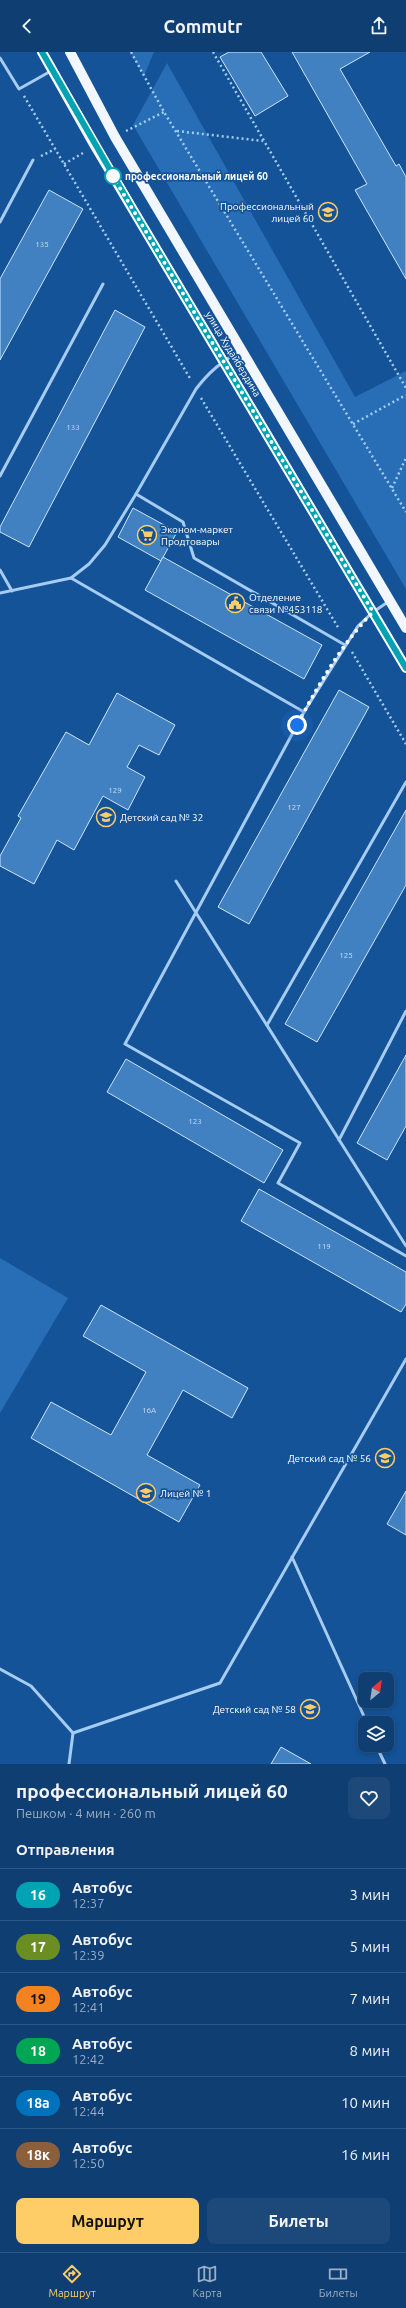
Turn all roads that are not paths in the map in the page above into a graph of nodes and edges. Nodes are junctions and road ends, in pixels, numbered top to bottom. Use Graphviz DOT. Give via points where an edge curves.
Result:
graph roads {
  1 [pos="42,52"];
  2 [pos="70,52"];
  3 [pos="0,58"];
  4 [pos="52,70"];
  5 [pos="33,160"];
  6 [pos="0,222"];
  7 [pos="103,284"];
  8 [pos="241,350"];
  9 [pos="223,361"];
  10 [pos="0,476"];
  11 [pos="136,494"];
  12 [pos="0,570"];
  13 [pos="71,578"];
  14 [pos="12,591"];
  15 [pos="0,593"];
  16 [pos="390,601"];
  17 [pos="373,612"];
  18 [pos="406,628"];
  19 [pos="346,644"];
  20 [pos="406,668"];
  21 [pos="304,712"];
  22 [pos="406,782"];
  23 [pos="176,881"];
  24 [pos="196,913"];
  25 [pos="406,1011"];
  26 [pos="267,1025"];
  27 [pos="339,1140"];
  28 [pos="406,1246"];
  29 [pos="406,1256"];
  30 [pos="406,1359"];
  31 [pos="292,1556"];
  32 [pos="0,1670"];
  33 [pos="364,1716"];
  34 [pos="73,1733"];
  35 [pos="379,1752"];
  36 [pos="69,1764"];
  37 [pos="385,1764"];
  1 -- 4 [label="main road, улица Худайбердина"];
  2 -- 8 [label="main road, улица Худайбердина" via="115,137"];
  3 -- 4 [label="lane" via="19,89"];
  4 -- 9 [label="main road, улица Худайбердина"];
  5 -- 6 [label="lane"];
  7 -- 10 [label="lane"];
  8 -- 9 [label="lane"];
  8 -- 16 [label="main road, улица Худайбердина"];
  9 -- 11 [label="lane" via="208,373 196,389"];
  9 -- 17 [label="main road, улица Худайбердина"];
  11 -- 13 [label="lane" via="90,564"];
  11 -- 19 [label="lane" via="183,522 194,558"];
  12 -- 14 [label="lane"];
  13 -- 14 [label="lane"];
  13 -- 21 [label="lane"];
  14 -- 15 [label="lane"];
  16 -- 17 [label="lane"];
  16 -- 18 [label="main road, улица Худайбердина"];
  17 -- 19 [label="lane" via="358,626"];
  17 -- 20 [label="main road, улица Худайбердина"];
  19 -- 21 [label="lane"];
  21 -- 24 [label="lane"];
  22 -- 26 [label="lane"];
  23 -- 24 [label="lane"];
  24 -- 26 [label="lane"];
  24 -- 29 [label="lane" via="125,1044 300,1143 278,1183"];
  25 -- 27 [label="lane"];
  26 -- 27 [label="lane"];
  27 -- 28 [label="lane"];
  30 -- 31 [label="lane"];
  31 -- 33 [label="lane"];
  31 -- 34 [label="lane" via="220,1683"];
  32 -- 34 [label="lane" via="31,1686"];
  34 -- 36 [label="lane"];
  35 -- 37 [label="lane"];
}
